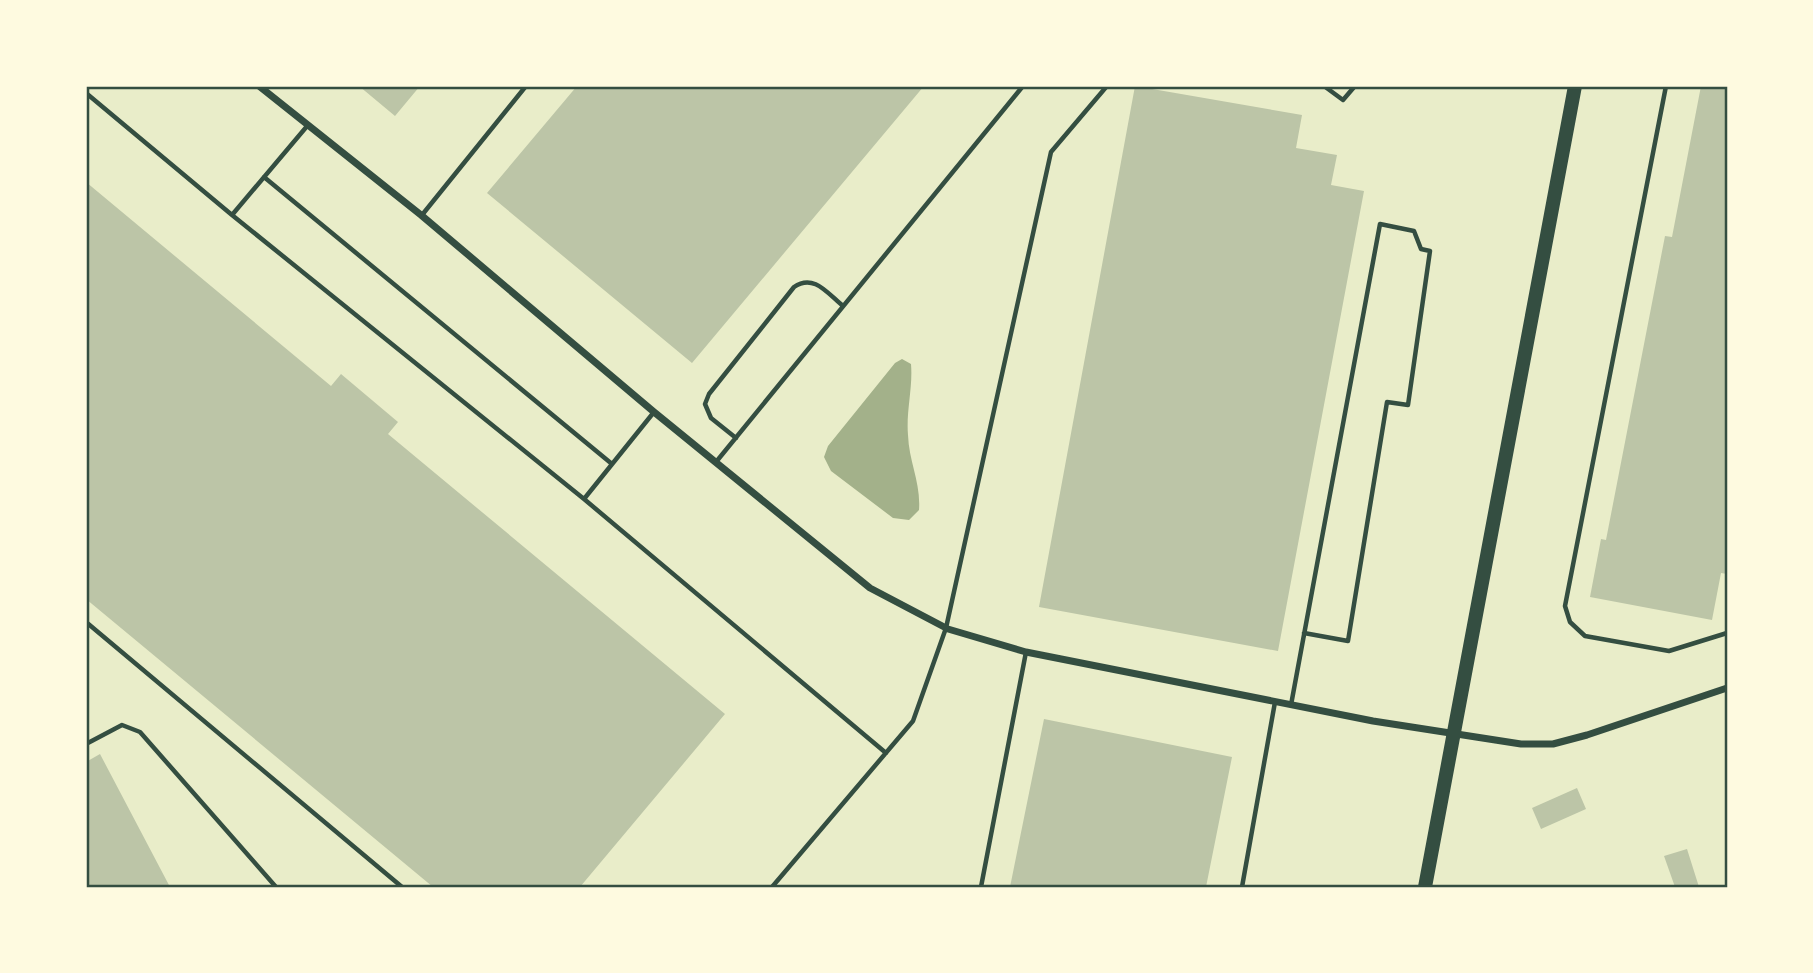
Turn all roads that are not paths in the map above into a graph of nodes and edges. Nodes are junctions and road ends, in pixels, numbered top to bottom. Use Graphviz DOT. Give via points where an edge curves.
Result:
graph roads {
  1 [pos="259,86"];
  2 [pos="526,86"];
  3 [pos="1023,86"];
  4 [pos="1107,86"];
  5 [pos="1324,86"];
  6 [pos="1355,86"];
  7 [pos="1575,86"];
  8 [pos="1666,86"];
  9 [pos="86,93"];
  10 [pos="308,125"];
  11 [pos="264,177"];
  12 [pos="232,215"];
  13 [pos="421,215"];
  14 [pos="843,306"];
  15 [pos="654,412"];
  16 [pos="736,438"];
  17 [pos="716,463"];
  18 [pos="612,464"];
  19 [pos="584,499"];
  20 [pos="86,622"];
  21 [pos="946,628"];
  22 [pos="1304,633"];
  23 [pos="1727,633"];
  24 [pos="1027,652"];
  25 [pos="1727,688"];
  26 [pos="1275,702"];
  27 [pos="1291,705"];
  28 [pos="1455,733"];
  29 [pos="86,744"];
  30 [pos="886,753"];
  31 [pos="276,887"];
  32 [pos="402,887"];
  33 [pos="772,887"];
  34 [pos="982,887"];
  35 [pos="1242,887"];
  36 [pos="1425,887"];
  1 -- 10 [label="street"];
  2 -- 13 [label="lane"];
  3 -- 14 [label="lane"];
  4 -- 21 [label="lane" via="1051,152"];
  5 -- 6 [label="lane" via="1343,100"];
  7 -- 28 [label="main road"];
  8 -- 23 [label="lane" via="1565,606 1570,622 1585,636 1645,647 1669,651"];
  9 -- 12 [label="lane"];
  10 -- 11 [label="lane"];
  10 -- 13 [label="street"];
  11 -- 12 [label="lane"];
  11 -- 18 [label="lane"];
  12 -- 19 [label="lane"];
  13 -- 15 [label="street"];
  14 -- 16 [label="lane"];
  14 -- 16 [label="lane" via="815,282 794,287 705,404 711,418"];
  15 -- 17 [label="street"];
  15 -- 18 [label="lane"];
  16 -- 17 [label="lane"];
  17 -- 21 [label="street" via="870,588"];
  18 -- 19 [label="lane"];
  19 -- 30 [label="lane"];
  20 -- 32 [label="lane"];
  21 -- 24 [label="street"];
  21 -- 30 [label="lane" via="913,721"];
  22 -- 22 [label="lane" via="1380,224 1414,231 1421,249 1430,251 1408,405 1387,402 1348,641"];
  22 -- 27 [label="lane"];
  24 -- 26 [label="street"];
  24 -- 34 [label="lane"];
  25 -- 28 [label="street" via="1553,744 1521,744"];
  26 -- 27 [label="street"];
  26 -- 35 [label="lane"];
  27 -- 28 [label="street"];
  28 -- 36 [label="main road"];
  29 -- 31 [label="lane" via="122,725 140,732"];
  30 -- 33 [label="lane"];
}
